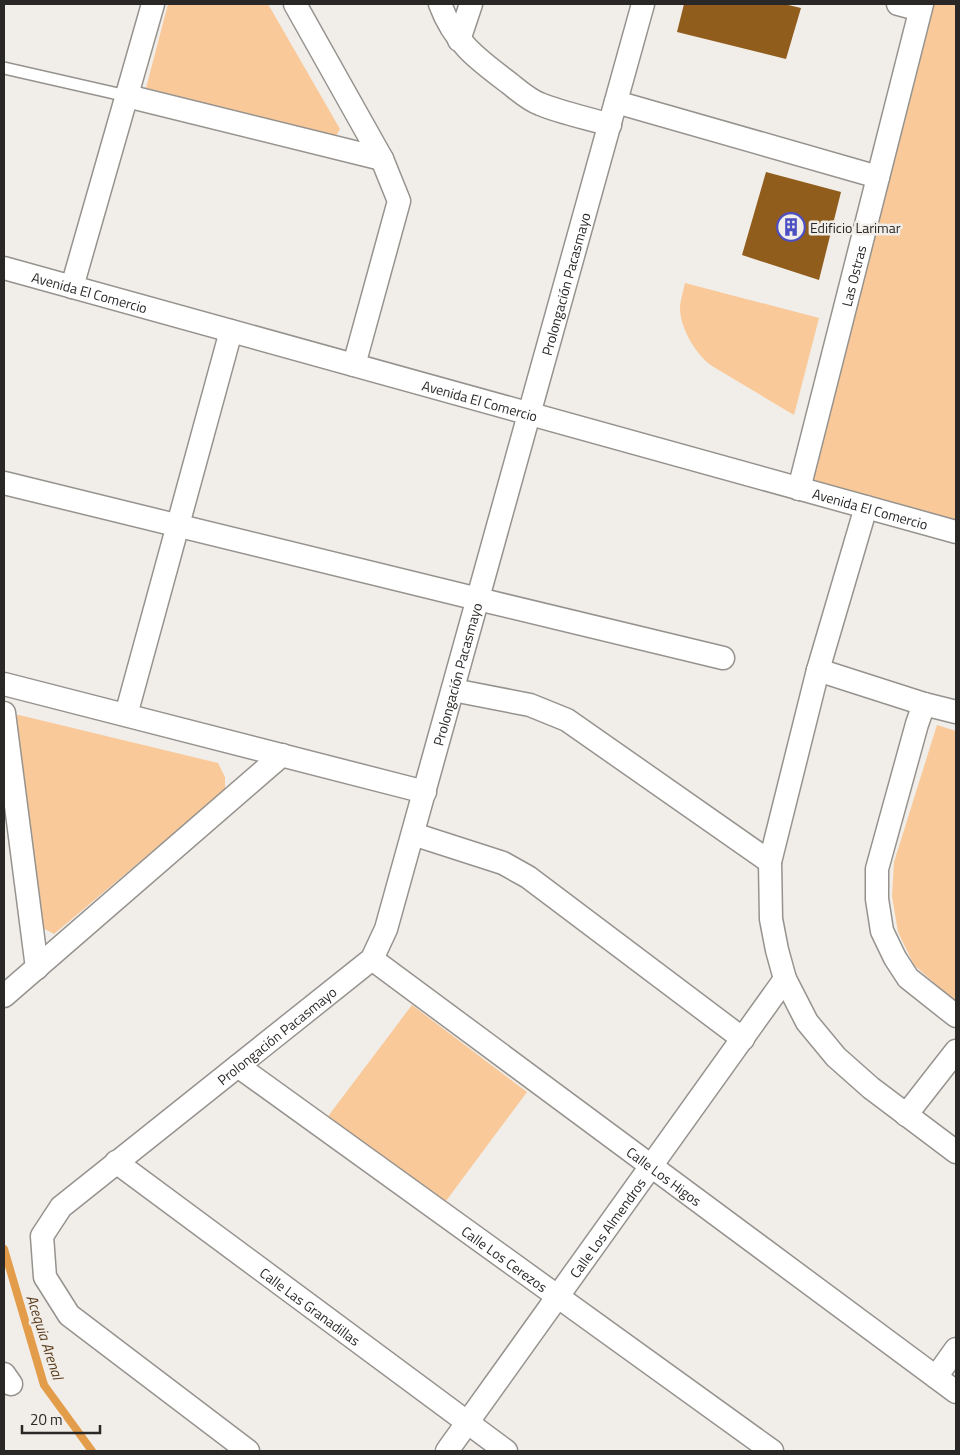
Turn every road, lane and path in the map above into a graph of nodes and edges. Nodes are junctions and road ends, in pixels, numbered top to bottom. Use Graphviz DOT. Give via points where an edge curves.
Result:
graph roads {
  1 [pos="153,4"];
  2 [pos="295,4"];
  3 [pos="440,4"];
  4 [pos="471,4"];
  5 [pos="643,4"];
  6 [pos="898,4"];
  7 [pos="921,7"];
  8 [pos="459,40"];
  9 [pos="4,68"];
  10 [pos="127,96"];
  11 [pos="616,102"];
  12 [pos="610,125"];
  13 [pos="382,159"];
  14 [pos="878,177"];
  15 [pos="4,268"];
  16 [pos="72,287"];
  17 [pos="232,331"];
  18 [pos="354,365"];
  19 [pos="530,414"];
  20 [pos="4,482"];
  21 [pos="800,489"];
  22 [pos="866,507"];
  23 [pos="178,525"];
  24 [pos="956,532"];
  25 [pos="478,600"];
  26 [pos="723,658"];
  27 [pos="818,670"];
  28 [pos="4,684"];
  29 [pos="453,690"];
  30 [pos="924,704"];
  31 [pos="956,712"];
  32 [pos="4,713"];
  33 [pos="126,715"];
  34 [pos="282,755"];
  35 [pos="425,792"];
  36 [pos="412,834"];
  37 [pos="770,862"];
  38 [pos="372,959"];
  39 [pos="37,968"];
  40 [pos="785,979"];
  41 [pos="4,996"];
  42 [pos="956,1016"];
  43 [pos="743,1039"];
  44 [pos="956,1051"];
  45 [pos="238,1066"];
  46 [pos="906,1115"];
  47 [pos="956,1152"];
  48 [pos="116,1162"];
  49 [pos="652,1167"];
  50 [pos="557,1298"];
  51 [pos="956,1349"];
  52 [pos="936,1377"];
  53 [pos="956,1392"];
  54 [pos="468,1422"];
  55 [pos="248,1451"];
  56 [pos="446,1451"];
  57 [pos="506,1451"];
  58 [pos="772,1451"];
  1 -- 10 [label="street"];
  2 -- 13 [label="street"];
  3 -- 8 [label="street"];
  4 -- 8 [label="street"];
  5 -- 11 [label="street, Prolongación Pacasmayo"];
  6 -- 7 [label="street"];
  7 -- 14 [label="street, Las Ostras"];
  8 -- 12 [label="street" via="475,58 539,104"];
  9 -- 10 [label="lane"];
  10 -- 13 [label="street"];
  10 -- 16 [label="street"];
  11 -- 12 [label="street, Prolongación Pacasmayo"];
  11 -- 14 [label="street"];
  12 -- 19 [label="street, Prolongación Pacasmayo"];
  13 -- 18 [label="street" via="399,201"];
  14 -- 21 [label="street, Las Ostras"];
  15 -- 16 [label="street, Avenida El Comercio"];
  16 -- 17 [label="street, Avenida El Comercio"];
  17 -- 18 [label="street, Avenida El Comercio"];
  17 -- 23 [label="street"];
  18 -- 19 [label="street, Avenida El Comercio"];
  19 -- 21 [label="street, Avenida El Comercio"];
  19 -- 25 [label="street, Prolongación Pacasmayo"];
  20 -- 23 [label="street"];
  21 -- 22 [label="street, Avenida El Comercio"];
  22 -- 24 [label="street, Avenida El Comercio"];
  22 -- 27 [label="street"];
  23 -- 25 [label="street"];
  23 -- 33 [label="street"];
  25 -- 26 [label="street"];
  25 -- 29 [label="street, Prolongación Pacasmayo"];
  27 -- 30 [label="street"];
  27 -- 37 [label="street"];
  28 -- 33 [label="street"];
  29 -- 35 [label="street, Prolongación Pacasmayo"];
  29 -- 37 [label="street" via="530,705 567,720"];
  30 -- 31 [label="street"];
  30 -- 42 [label="street" via="877,869 877,899 882,931 908,978"];
  32 -- 39 [label="street"];
  33 -- 34 [label="street"];
  34 -- 35 [label="street"];
  34 -- 39 [label="street"];
  35 -- 36 [label="street, Prolongación Pacasmayo"];
  36 -- 38 [label="street, Prolongación Pacasmayo" via="386,929"];
  36 -- 43 [label="street" via="503,862 528,877"];
  37 -- 40 [label="street" via="771,919"];
  38 -- 45 [label="street, Prolongación Pacasmayo"];
  38 -- 49 [label="street, Calle Los Higos"];
  39 -- 41 [label="street"];
  40 -- 43 [label="street, Calle Los Almendros"];
  40 -- 46 [label="street" via="807,1022 836,1057"];
  43 -- 49 [label="street, Calle Los Almendros"];
  44 -- 46 [label="street"];
  45 -- 48 [label="street, Prolongación Pacasmayo"];
  45 -- 50 [label="street, Calle Los Cerezos"];
  46 -- 47 [label="street"];
  48 -- 54 [label="street, Calle Las Granadillas"];
  48 -- 55 [label="street, Prolongación Pacasmayo" via="61,1206 42,1236 45,1277 69,1315"];
  49 -- 50 [label="street, Calle Los Almendros"];
  49 -- 52 [label="street, Calle Los Higos"];
  50 -- 54 [label="street, Calle Los Almendros"];
  50 -- 58 [label="street, Calle Los Cerezos"];
  51 -- 52 [label="street"];
  52 -- 53 [label="street, Calle Los Higos"];
  54 -- 56 [label="street, Calle Los Almendros"];
  54 -- 57 [label="street, Calle Las Granadillas"];
}
